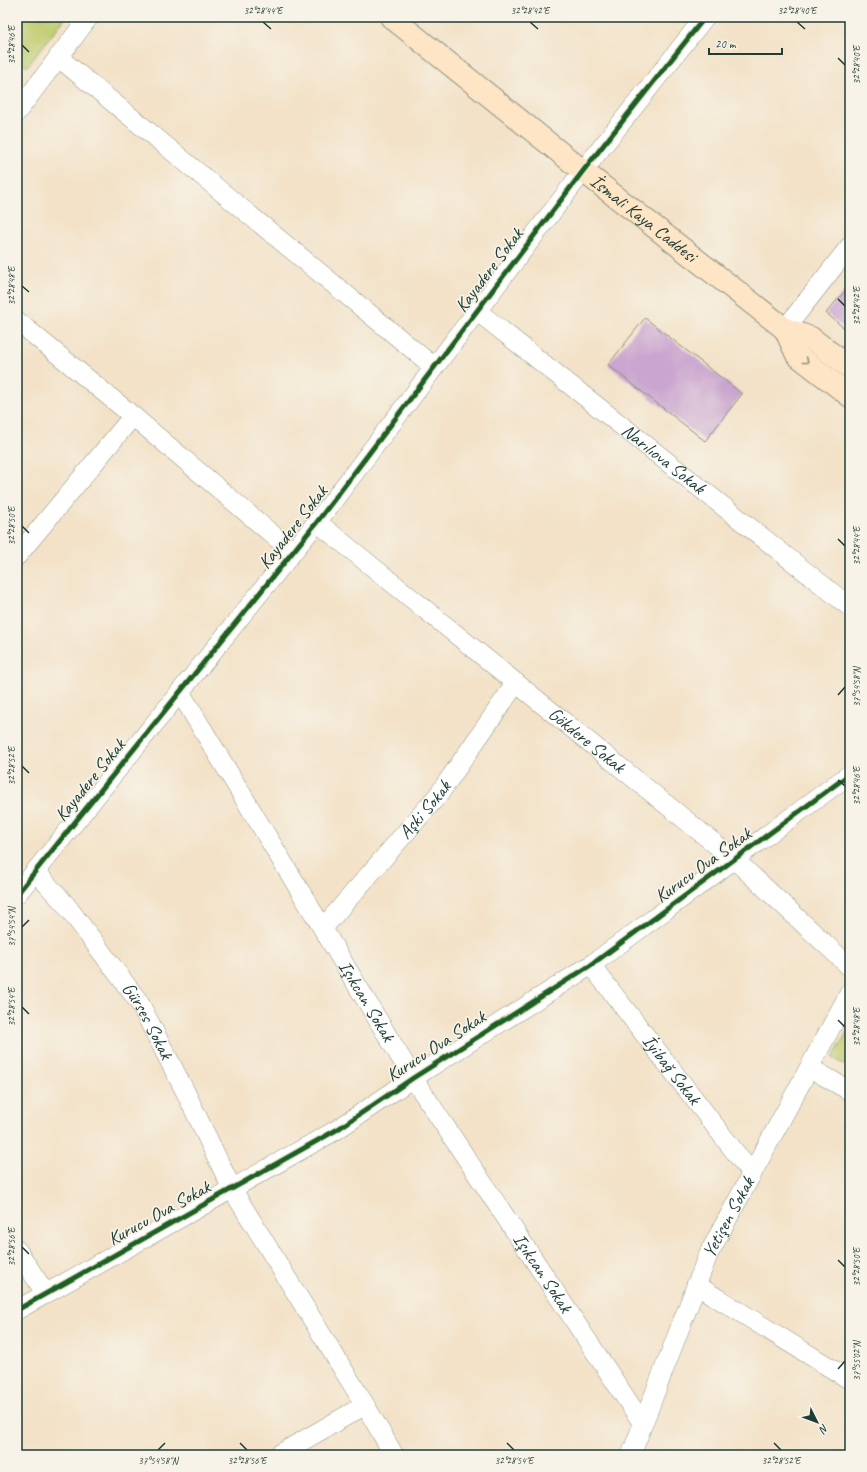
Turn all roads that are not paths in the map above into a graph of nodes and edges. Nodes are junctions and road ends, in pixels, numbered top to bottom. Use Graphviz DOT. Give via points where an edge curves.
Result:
graph roads {
  1 [pos="89,17"];
  2 [pos="391,17"];
  3 [pos="705,17"];
  4 [pos="58,58"];
  5 [pos="23,92"];
  6 [pos="17,112"];
  7 [pos="583,171"];
  8 [pos="850,246"];
  9 [pos="477,311"];
  10 [pos="17,321"];
  11 [pos="785,329"];
  12 [pos="434,367"];
  13 [pos="850,368"];
  14 [pos="850,396"];
  15 [pos="133,416"];
  16 [pos="317,522"];
  17 [pos="293,552"];
  18 [pos="17,556"];
  19 [pos="850,607"];
  20 [pos="516,683"];
  21 [pos="180,692"];
  22 [pos="850,774"];
  23 [pos="735,860"];
  24 [pos="35,871"];
  25 [pos="17,894"];
  26 [pos="323,928"];
  27 [pos="591,965"];
  28 [pos="850,967"];
  29 [pos="850,992"];
  30 [pos="810,1068"];
  31 [pos="413,1078"];
  32 [pos="850,1091"];
  33 [pos="752,1174"];
  34 [pos="232,1189"];
  35 [pos="17,1250"];
  36 [pos="696,1285"];
  37 [pos="46,1294"];
  38 [pos="17,1310"];
  39 [pos="850,1380"];
  40 [pos="365,1405"];
  41 [pos="643,1424"];
  42 [pos="278,1455"];
  43 [pos="394,1455"];
  44 [pos="631,1455"];
  1 -- 4 [label="street"];
  2 -- 7 [label="street, İsmali Kaya Caddesi"];
  3 -- 7 [label="street, Kayadere Sokak"];
  4 -- 5 [label="street"];
  4 -- 12 [label="street"];
  5 -- 6 [label="street"];
  7 -- 9 [label="street, Kayadere Sokak"];
  7 -- 11 [label="street, İsmali Kaya Caddesi"];
  8 -- 11 [label="street"];
  9 -- 12 [label="street, Kayadere Sokak"];
  9 -- 19 [label="street, Narılıova Sokak"];
  10 -- 15 [label="street"];
  11 -- 13 [label="street, İsmali Kaya Caddesi" via="811,338"];
  11 -- 14 [label="street, İsmali Kaya Caddesi, one-way" via="798,355"];
  12 -- 16 [label="street, Kayadere Sokak"];
  15 -- 17 [label="street"];
  15 -- 18 [label="street"];
  16 -- 17 [label="street, Kayadere Sokak"];
  16 -- 20 [label="street, Gökdere Sokak"];
  17 -- 21 [label="street, Kayadere Sokak"];
  20 -- 23 [label="street, Gökdere Sokak"];
  20 -- 26 [label="street, Aşki Sokak" via="439,794"];
  21 -- 24 [label="street, Kayadere Sokak"];
  21 -- 26 [label="street, Işıkcan Sokak"];
  22 -- 23 [label="street, Kurucu Ova Sokak"];
  23 -- 27 [label="street, Kurucu Ova Sokak"];
  23 -- 28 [label="street, Gökdere Sokak"];
  24 -- 25 [label="street, Kayadere Sokak"];
  24 -- 34 [label="street, Gürses Sokak" via="66,905 138,1002 186,1091"];
  26 -- 31 [label="street, Işıkcan Sokak"];
  27 -- 31 [label="street, Kurucu Ova Sokak"];
  27 -- 33 [label="street, İyibağ Sokak"];
  29 -- 30 [label="street, Yetişen Sokak"];
  30 -- 32 [label="street"];
  30 -- 33 [label="street, Yetişen Sokak"];
  31 -- 34 [label="street, Kurucu Ova Sokak" via="338,1129"];
  31 -- 41 [label="street, Işıkcan Sokak"];
  33 -- 36 [label="street, Yetişen Sokak" via="708,1255"];
  34 -- 37 [label="street, Kurucu Ova Sokak"];
  34 -- 40 [label="street, Gürses Sokak"];
  35 -- 37 [label="street"];
  36 -- 39 [label="street"];
  36 -- 41 [label="street, Yetişen Sokak"];
  37 -- 38 [label="street, Kurucu Ova Sokak"];
  40 -- 42 [label="street"];
  40 -- 43 [label="street, Gürses Sokak"];
  41 -- 44 [label="street, Yetişen Sokak"];
}
